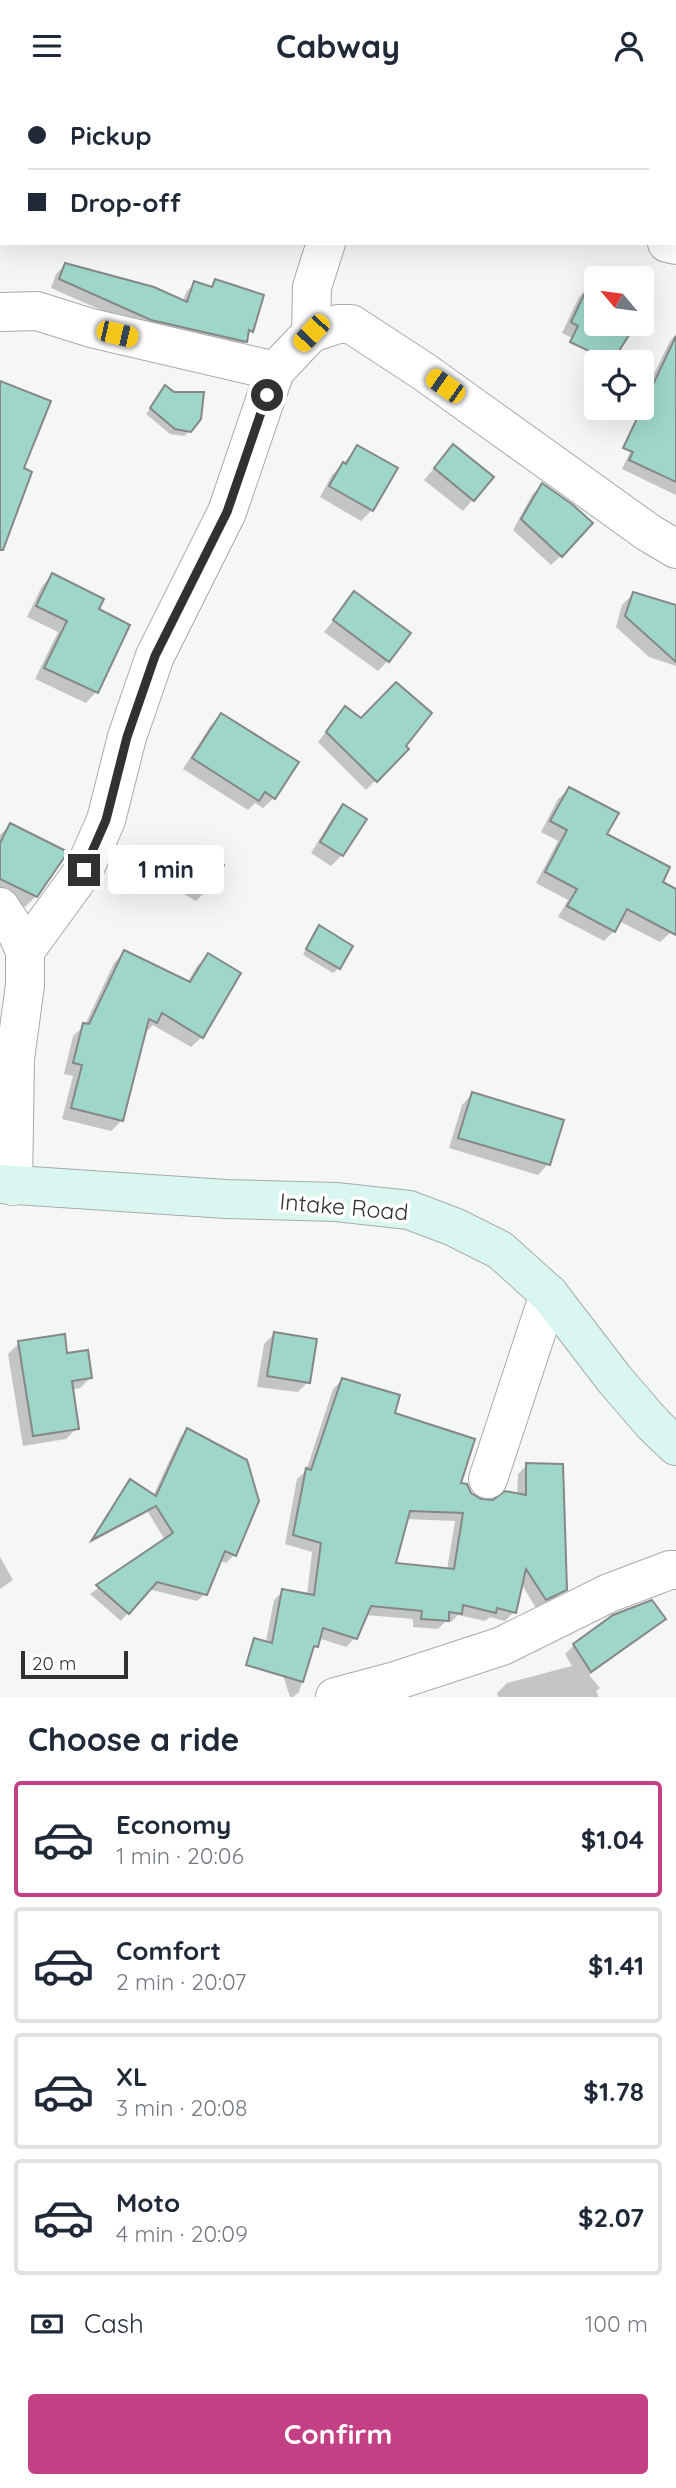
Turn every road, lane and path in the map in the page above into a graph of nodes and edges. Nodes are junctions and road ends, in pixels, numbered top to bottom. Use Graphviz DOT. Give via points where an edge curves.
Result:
graph roads {
  1 [pos="325,245"];
  2 [pos="0,312"];
  3 [pos="311,333"];
  4 [pos="275,371"];
  5 [pos="676,549"];
  6 [pos="0,908"];
  7 [pos="25,951"];
  8 [pos="7,1185"];
  9 [pos="549,1294"];
  10 [pos="676,1446"];
  11 [pos="488,1479"];
  12 [pos="676,1570"];
  13 [pos="335,1697"];
  1 -- 3 [label="street" via="312,287"];
  2 -- 4 [label="street" via="37,311"];
  3 -- 4 [label="street"];
  3 -- 5 [label="street" via="351,324"];
  4 -- 7 [label="street" via="227,512 155,656 127,737 106,820 84,870"];
  6 -- 7 [label="street"];
  7 -- 8 [label="street"];
  8 -- 9 [label="street, Intake Road" via="409,1210 500,1250"];
  9 -- 10 [label="street, Intake Road" via="615,1380"];
  9 -- 11 [label="street"];
  12 -- 13 [label="street" via="609,1593 502,1646"];
}
